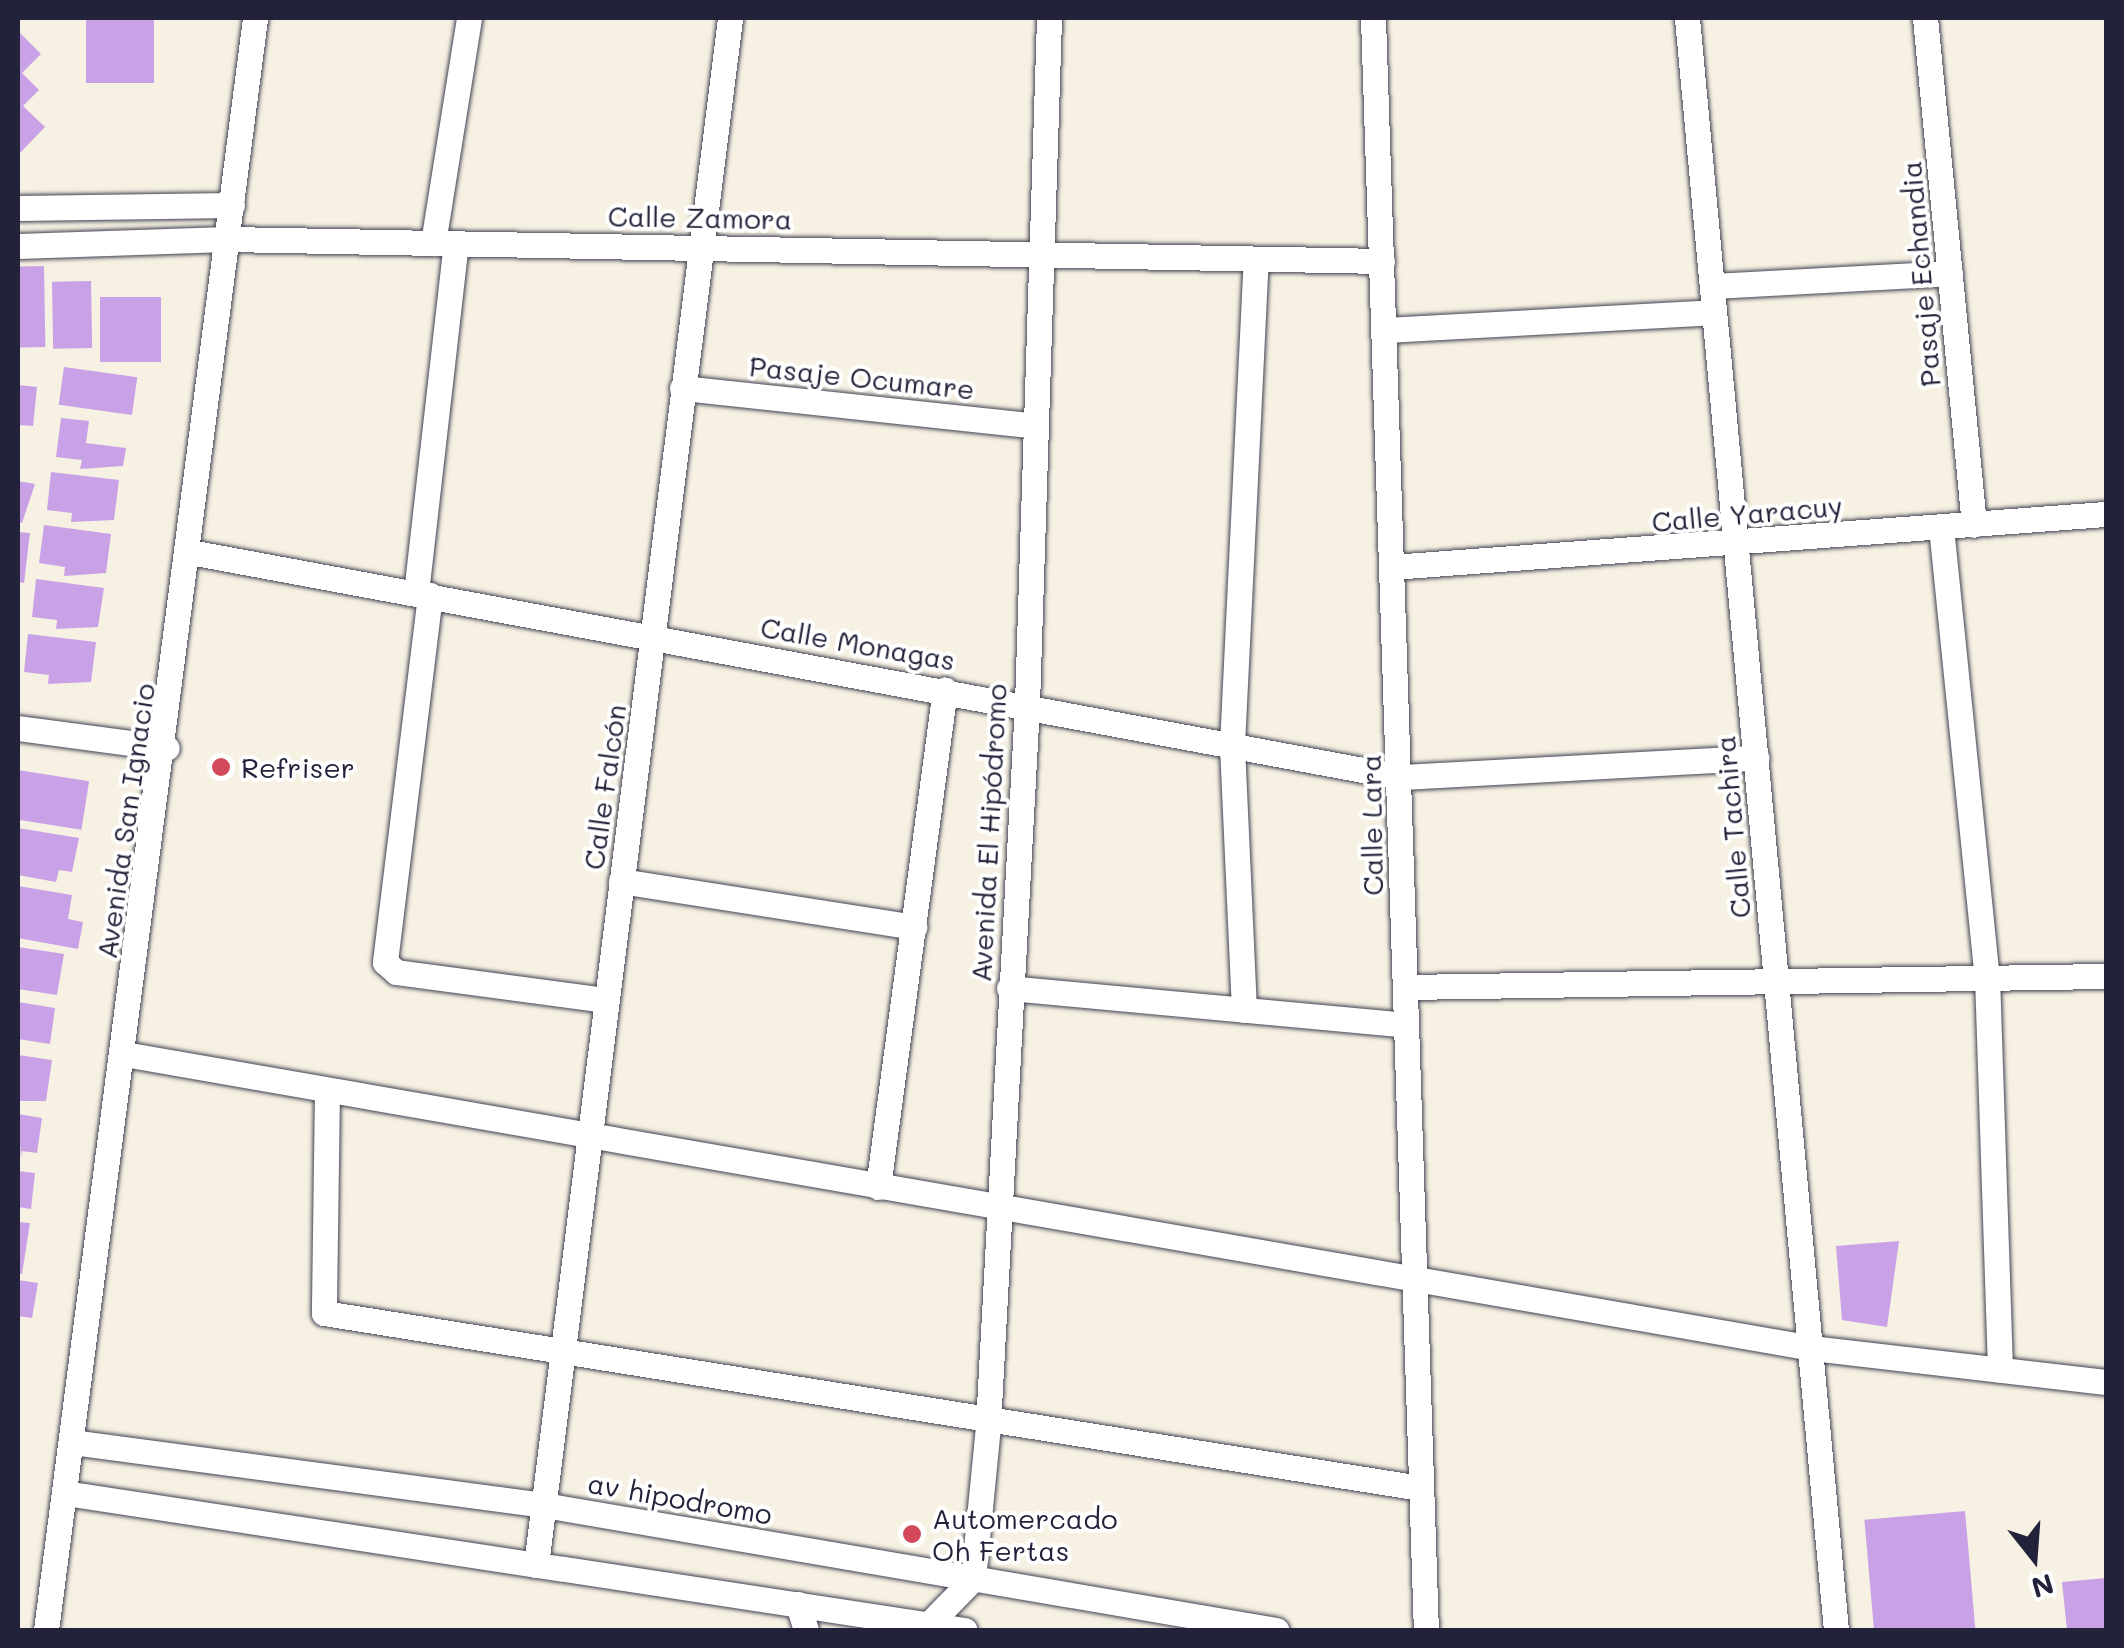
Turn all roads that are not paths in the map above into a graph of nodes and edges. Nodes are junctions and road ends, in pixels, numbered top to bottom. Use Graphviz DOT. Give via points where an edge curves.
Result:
graph roads {
  1 [pos="255,18"];
  2 [pos="469,18"];
  3 [pos="730,18"];
  4 [pos="1049,18"];
  5 [pos="1373,18"];
  6 [pos="1687,18"];
  7 [pos="1925,18"];
  8 [pos="232,205"];
  9 [pos="18,208"];
  10 [pos="228,239"];
  11 [pos="444,243"];
  12 [pos="18,246"];
  13 [pos="697,247"];
  14 [pos="1041,254"];
  15 [pos="1256,260"];
  16 [pos="1382,261"];
  17 [pos="1950,272"];
  18 [pos="1713,299"];
  19 [pos="1384,330"];
  20 [pos="682,388"];
  21 [pos="1035,426"];
  22 [pos="2106,514"];
  23 [pos="1974,525"];
  24 [pos="1941,527"];
  25 [pos="1736,546"];
  26 [pos="190,552"];
  27 [pos="1392,567"];
  28 [pos="423,594"];
  29 [pos="654,638"];
  30 [pos="945,689"];
  31 [pos="1027,704"];
  32 [pos="18,728"];
  33 [pos="1232,745"];
  34 [pos="167,748"];
  35 [pos="1756,758"];
  36 [pos="1401,776"];
  37 [pos="622,881"];
  38 [pos="914,926"];
  39 [pos="2106,976"];
  40 [pos="1988,978"];
  41 [pos="1777,982"];
  42 [pos="1404,987"];
  43 [pos="1010,988"];
  44 [pos="606,1000"];
  45 [pos="1244,1010"];
  46 [pos="1406,1025"];
  47 [pos="124,1054"];
  48 [pos="327,1090"];
  49 [pos="585,1134"];
  50 [pos="878,1186"];
  51 [pos="996,1208"];
  52 [pos="1414,1278"];
  53 [pos="1812,1348"];
  54 [pos="561,1356"];
  55 [pos="2000,1370"];
  56 [pos="2106,1382"];
  57 [pos="988,1425"];
  58 [pos="72,1442"];
  59 [pos="1420,1488"];
  60 [pos="65,1493"];
  61 [pos="544,1506"];
  62 [pos="536,1565"];
  63 [pos="973,1578"];
  64 [pos="798,1604"];
  65 [pos="928,1628"];
  66 [pos="46,1630"];
  67 [pos="806,1630"];
  68 [pos="966,1630"];
  69 [pos="1276,1630"];
  70 [pos="1426,1630"];
  71 [pos="1836,1630"];
  1 -- 8 [label="street, Avenida San Ignacio"];
  2 -- 11 [label="street"];
  3 -- 13 [label="street, Calle Falcón"];
  4 -- 14 [label="street, Avenida El Hipódromo"];
  5 -- 16 [label="street, Calle Lara"];
  6 -- 18 [label="street, Calle Tachira"];
  7 -- 17 [label="street, Pasaje Echandia"];
  8 -- 9 [label="street"];
  8 -- 10 [label="street, Avenida San Ignacio"];
  10 -- 11 [label="street, Calle Zamora"];
  10 -- 12 [label="street, Calle Zamora"];
  10 -- 26 [label="street, Avenida San Ignacio"];
  11 -- 13 [label="street, Calle Zamora"];
  11 -- 28 [label="street"];
  13 -- 14 [label="street, Calle Zamora"];
  13 -- 20 [label="street, Calle Falcón"];
  14 -- 15 [label="street, Calle Zamora"];
  14 -- 21 [label="street, Avenida El Hipódromo"];
  15 -- 16 [label="street, Calle Zamora"];
  15 -- 33 [label="street"];
  16 -- 19 [label="street, Calle Lara"];
  17 -- 18 [label="street"];
  17 -- 23 [label="street, Pasaje Echandia"];
  18 -- 19 [label="street"];
  18 -- 25 [label="street, Calle Tachira"];
  19 -- 27 [label="street, Calle Lara"];
  20 -- 21 [label="street, Pasaje Ocumare"];
  20 -- 29 [label="street, Calle Falcón"];
  21 -- 31 [label="street, Avenida El Hipódromo"];
  22 -- 23 [label="street, Calle Yaracuy"];
  23 -- 24 [label="street, Calle Yaracuy"];
  24 -- 25 [label="street, Calle Yaracuy"];
  24 -- 40 [label="street"];
  25 -- 27 [label="street, Calle Yaracuy"];
  25 -- 35 [label="street, Calle Tachira"];
  26 -- 28 [label="street, Calle Monagas"];
  26 -- 34 [label="street, Avenida San Ignacio"];
  27 -- 36 [label="street, Calle Lara"];
  28 -- 29 [label="street, Calle Monagas"];
  28 -- 44 [label="street" via="386,962 396,972"];
  29 -- 30 [label="street, Calle Monagas"];
  29 -- 37 [label="street, Calle Falcón"];
  30 -- 31 [label="street, Calle Monagas"];
  30 -- 38 [label="street"];
  31 -- 33 [label="street, Calle Monagas"];
  31 -- 43 [label="street, Avenida El Hipódromo"];
  32 -- 34 [label="street"];
  33 -- 36 [label="street, Calle Monagas"];
  33 -- 45 [label="street"];
  34 -- 47 [label="street, Avenida San Ignacio"];
  35 -- 36 [label="street, Calle Monagas"];
  35 -- 41 [label="street, Calle Tachira"];
  36 -- 42 [label="street, Calle Lara"];
  37 -- 38 [label="street"];
  37 -- 44 [label="street, Calle Falcón"];
  38 -- 50 [label="street"];
  39 -- 40 [label="street"];
  40 -- 41 [label="street"];
  40 -- 55 [label="street"];
  41 -- 42 [label="street"];
  41 -- 53 [label="street, Calle Tachira"];
  42 -- 46 [label="street, Calle Lara"];
  43 -- 45 [label="street"];
  43 -- 51 [label="street, Avenida El Hipódromo"];
  44 -- 49 [label="street, Calle Falcón"];
  45 -- 46 [label="street"];
  46 -- 52 [label="street, Calle Lara"];
  47 -- 48 [label="street"];
  47 -- 58 [label="street, Avenida San Ignacio"];
  48 -- 49 [label="street"];
  48 -- 54 [label="street" via="324,1313"];
  49 -- 50 [label="street"];
  49 -- 54 [label="street, Calle Falcón"];
  50 -- 51 [label="street"];
  51 -- 52 [label="street"];
  51 -- 57 [label="street, Avenida El Hipódromo"];
  52 -- 53 [label="street"];
  52 -- 59 [label="street, Calle Lara"];
  53 -- 55 [label="street"];
  53 -- 71 [label="street, Calle Tachira"];
  54 -- 57 [label="street"];
  54 -- 61 [label="street, Calle Falcón"];
  55 -- 56 [label="street"];
  57 -- 59 [label="street"];
  57 -- 63 [label="street, Avenida El Hipódromo"];
  58 -- 60 [label="street, Avenida San Ignacio"];
  58 -- 61 [label="street, av hipodromo"];
  59 -- 70 [label="street, Calle Lara"];
  60 -- 62 [label="street"];
  60 -- 66 [label="street, Avenida San Ignacio"];
  61 -- 62 [label="street, Calle Falcón"];
  61 -- 63 [label="street, av hipodromo"];
  62 -- 64 [label="street"];
  63 -- 65 [label="street"];
  63 -- 69 [label="street, av hipodromo"];
  64 -- 65 [label="street"];
  64 -- 67 [label="street"];
  65 -- 68 [label="street"];
}
